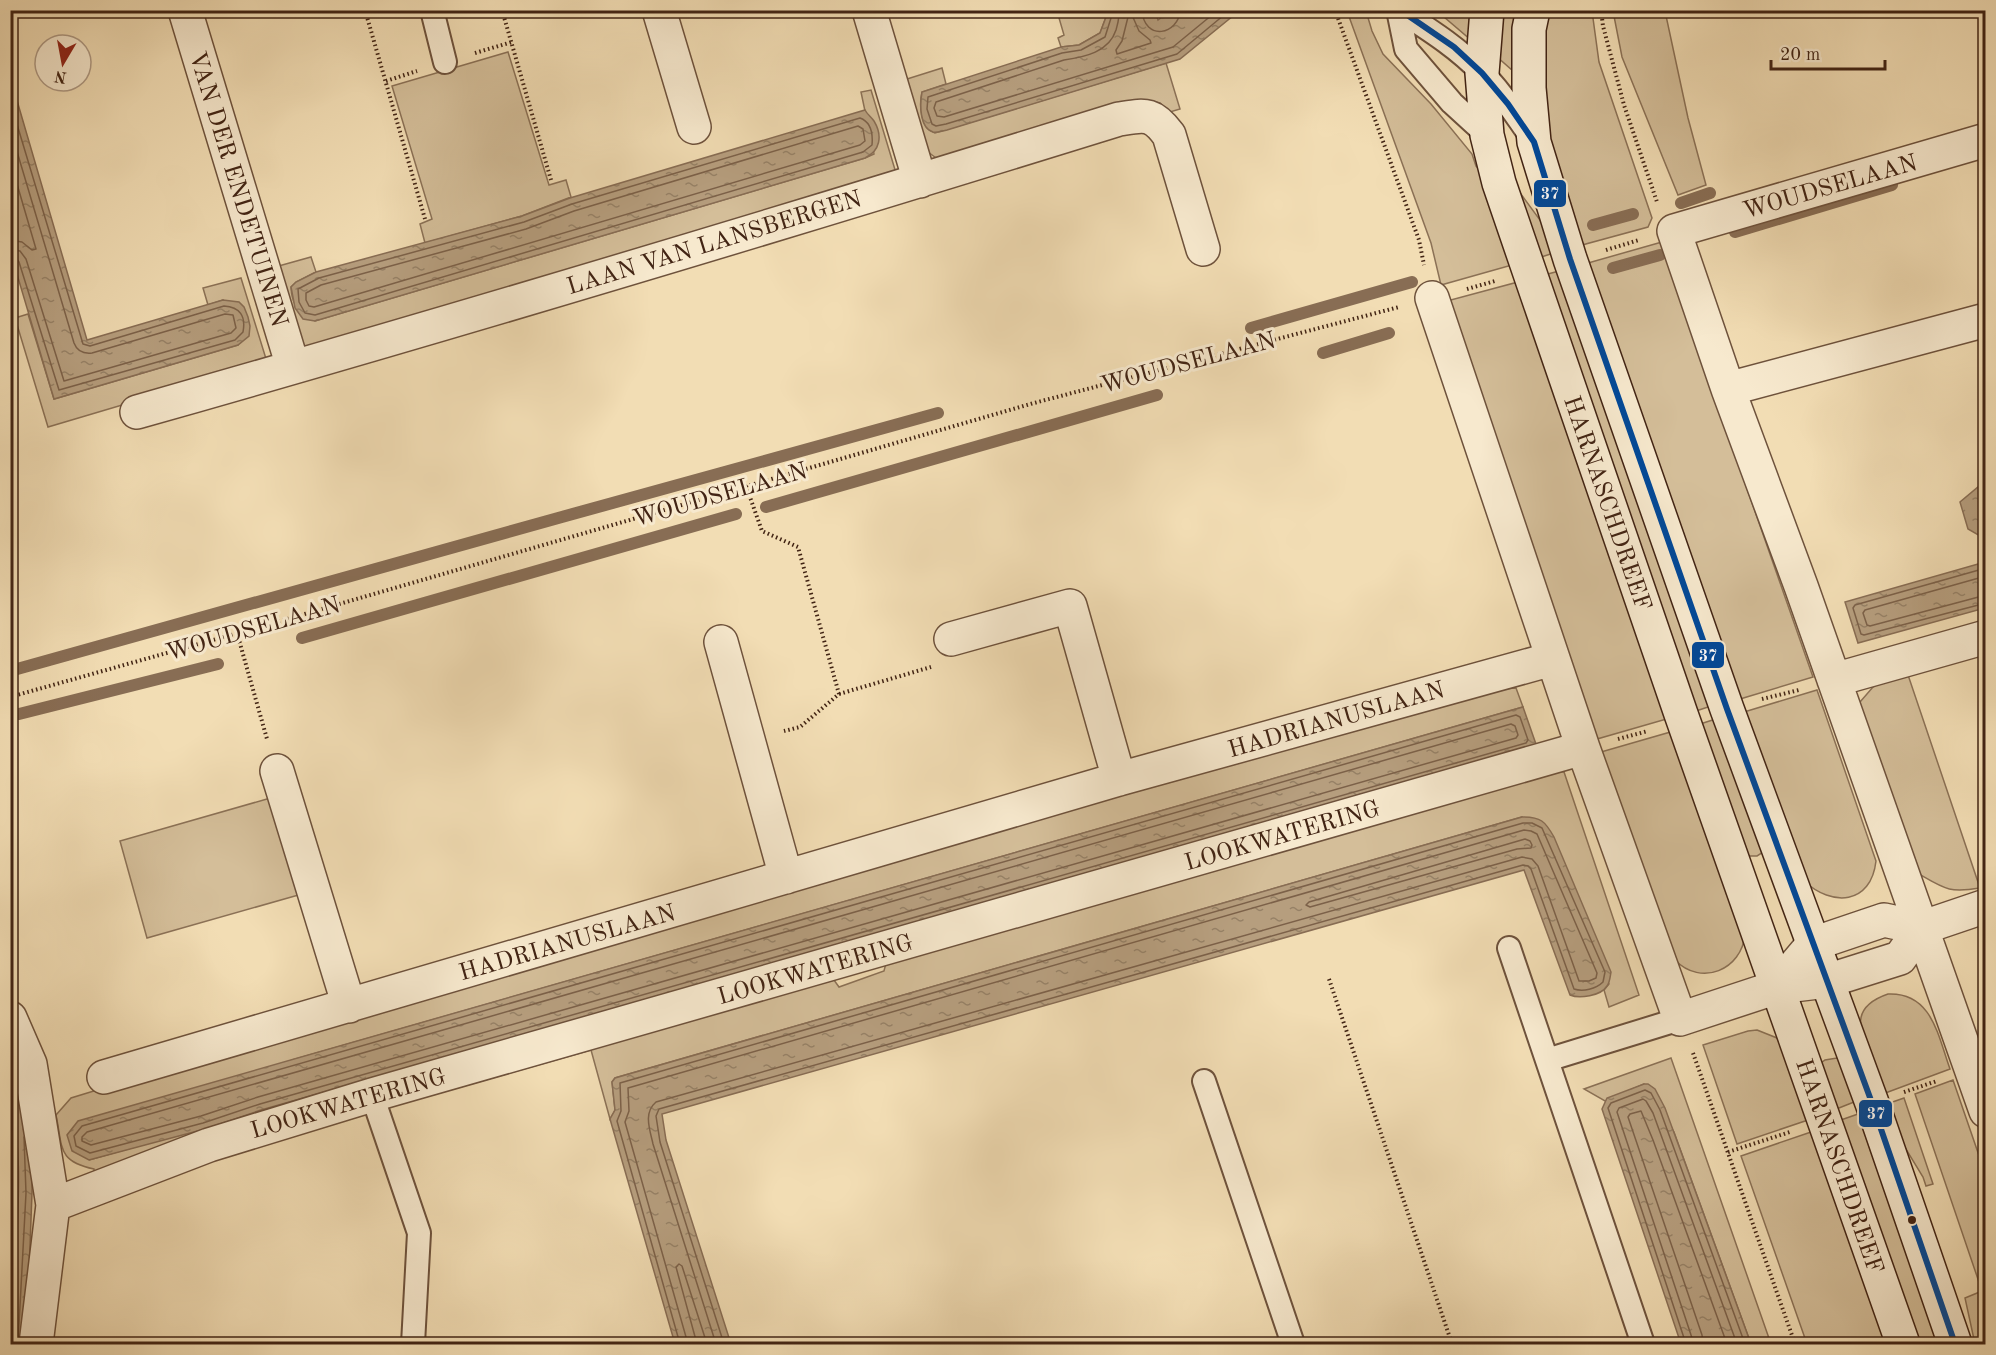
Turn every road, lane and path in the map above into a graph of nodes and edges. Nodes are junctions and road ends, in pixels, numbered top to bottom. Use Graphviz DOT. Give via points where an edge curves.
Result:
graph roads {
  1 [pos="185,10"];
  2 [pos="365,10"];
  3 [pos="432,10"];
  4 [pos="502,10"];
  5 [pos="659,10"];
  6 [pos="869,10"];
  7 [pos="1335,10"];
  8 [pos="1398,10"];
  9 [pos="1487,10"];
  10 [pos="1533,10"];
  11 [pos="1601,10"];
  12 [pos="445,62"];
  13 [pos="1482,72"];
  14 [pos="694,127"];
  15 [pos="1487,135"];
  16 [pos="1986,140"];
  17 [pos="1534,142"];
  18 [pos="551,180"];
  19 [pos="920,181"];
  20 [pos="425,219"];
  21 [pos="1674,231"];
  22 [pos="1203,249"];
  23 [pos="1432,298"];
  24 [pos="1986,320"];
  25 [pos="293,368"];
  26 [pos="1728,389"];
  27 [pos="137,412"];
  28 [pos="746,486"];
  29 [pos="237,633"];
  30 [pos="1986,637"];
  31 [pos="951,639"];
  32 [pos="721,642"];
  33 [pos="1552,659"];
  34 [pos="1834,680"];
  35 [pos="839,694"];
  36 [pos="10,696"];
  37 [pos="748,741"];
  38 [pos="1583,748"];
  39 [pos="277,771"];
  40 [pos="1119,779"];
  41 [pos="786,877"];
  42 [pos="1986,906"];
  43 [pos="1921,928"];
  44 [pos="1814,944"];
  45 [pos="1509,948"];
  46 [pos="1329,979"];
  47 [pos="1827,981"];
  48 [pos="1777,987"];
  49 [pos="349,1006"];
  50 [pos="10,1018"];
  51 [pos="1680,1019"];
  52 [pos="1547,1060"];
  53 [pos="105,1077"];
  54 [pos="1204,1081"];
  55 [pos="372,1095"];
  56 [pos="1985,1110"];
  57 [pos="53,1205"];
  58 [pos="36,1344"];
  59 [pos="413,1344"];
  60 [pos="1293,1344"];
  61 [pos="1452,1344"];
  62 [pos="1643,1344"];
  63 [pos="1795,1344"];
  64 [pos="1903,1344"];
  65 [pos="1955,1344"];
  1 -- 25 [label="street, VAN DER ENDETUINEN"];
  2 -- 20 [label="path"];
  3 -- 12 [label="lane"];
  4 -- 18 [label="path"];
  5 -- 14 [label="street"];
  6 -- 19 [label="street"];
  7 -- 23 [label="path" via="1419,240"];
  8 -- 13 [label="lane" via="1454,47"];
  8 -- 15 [label="lane" via="1406,49 1452,103"];
  9 -- 13 [label="street, HARNASCHDREEF"];
  10 -- 17 [label="street, HARNASCHDREEF" via="1528,88"];
  11 -- 21 [label="path" via="1624,105 1662,216"];
  13 -- 15 [label="street, HARNASCHDREEF"];
  13 -- 17 [label="lane"];
  15 -- 48 [label="street, HARNASCHDREEF" via="1528,272"];
  16 -- 21 [label="street, WOUDSELAAN"];
  17 -- 44 [label="street, HARNASCHDREEF" via="1570,260"];
  19 -- 22 [label="street, LAAN VAN LANSBERGEN" via="1119,119 1145,116 1160,122 1169,135"];
  19 -- 25 [label="street, LAAN VAN LANSBERGEN"];
  21 -- 26 [label="street"];
  23 -- 28 [label="path, WOUDSELAAN" via="1034,403"];
  23 -- 33 [label="street"];
  24 -- 26 [label="street"];
  25 -- 27 [label="street, LAAN VAN LANSBERGEN"];
  26 -- 34 [label="street"];
  28 -- 29 [label="path, WOUDSELAAN"];
  28 -- 35 [label="path" via="762,531 798,547"];
  29 -- 36 [label="path, WOUDSELAAN"];
  29 -- 39 [label="path"];
  30 -- 34 [label="street"];
  31 -- 35 [label="path" via="943,664"];
  31 -- 40 [label="street" via="1070,606"];
  32 -- 37 [label="street"];
  33 -- 38 [label="street"];
  33 -- 40 [label="street, HADRIANUSLAAN"];
  34 -- 43 [label="street"];
  35 -- 37 [label="path" via="800,727"];
  37 -- 41 [label="street"];
  38 -- 51 [label="street"];
  38 -- 55 [label="street, LOOKWATERING"];
  39 -- 49 [label="street"];
  40 -- 41 [label="street, HADRIANUSLAAN"];
  41 -- 49 [label="street, HADRIANUSLAAN"];
  42 -- 43 [label="street"];
  43 -- 44 [label="street" via="1884,920"];
  43 -- 47 [label="street" via="1900,958"];
  43 -- 56 [label="street"];
  44 -- 47 [label="street, HARNASCHDREEF"];
  44 -- 48 [label="street"];
  45 -- 52 [label="lane"];
  46 -- 61 [label="path"];
  47 -- 48 [label="street"];
  47 -- 65 [label="street, HARNASCHDREEF"];
  48 -- 51 [label="street"];
  48 -- 64 [label="street, HARNASCHDREEF"];
  49 -- 53 [label="street, HADRIANUSLAAN"];
  50 -- 57 [label="street" via="30,1064"];
  51 -- 52 [label="lane"];
  51 -- 63 [label="path"];
  52 -- 62 [label="lane"];
  54 -- 60 [label="lane"];
  55 -- 57 [label="street, LOOKWATERING" via="209,1145"];
  55 -- 59 [label="lane" via="419,1233"];
  57 -- 58 [label="street"];
}
